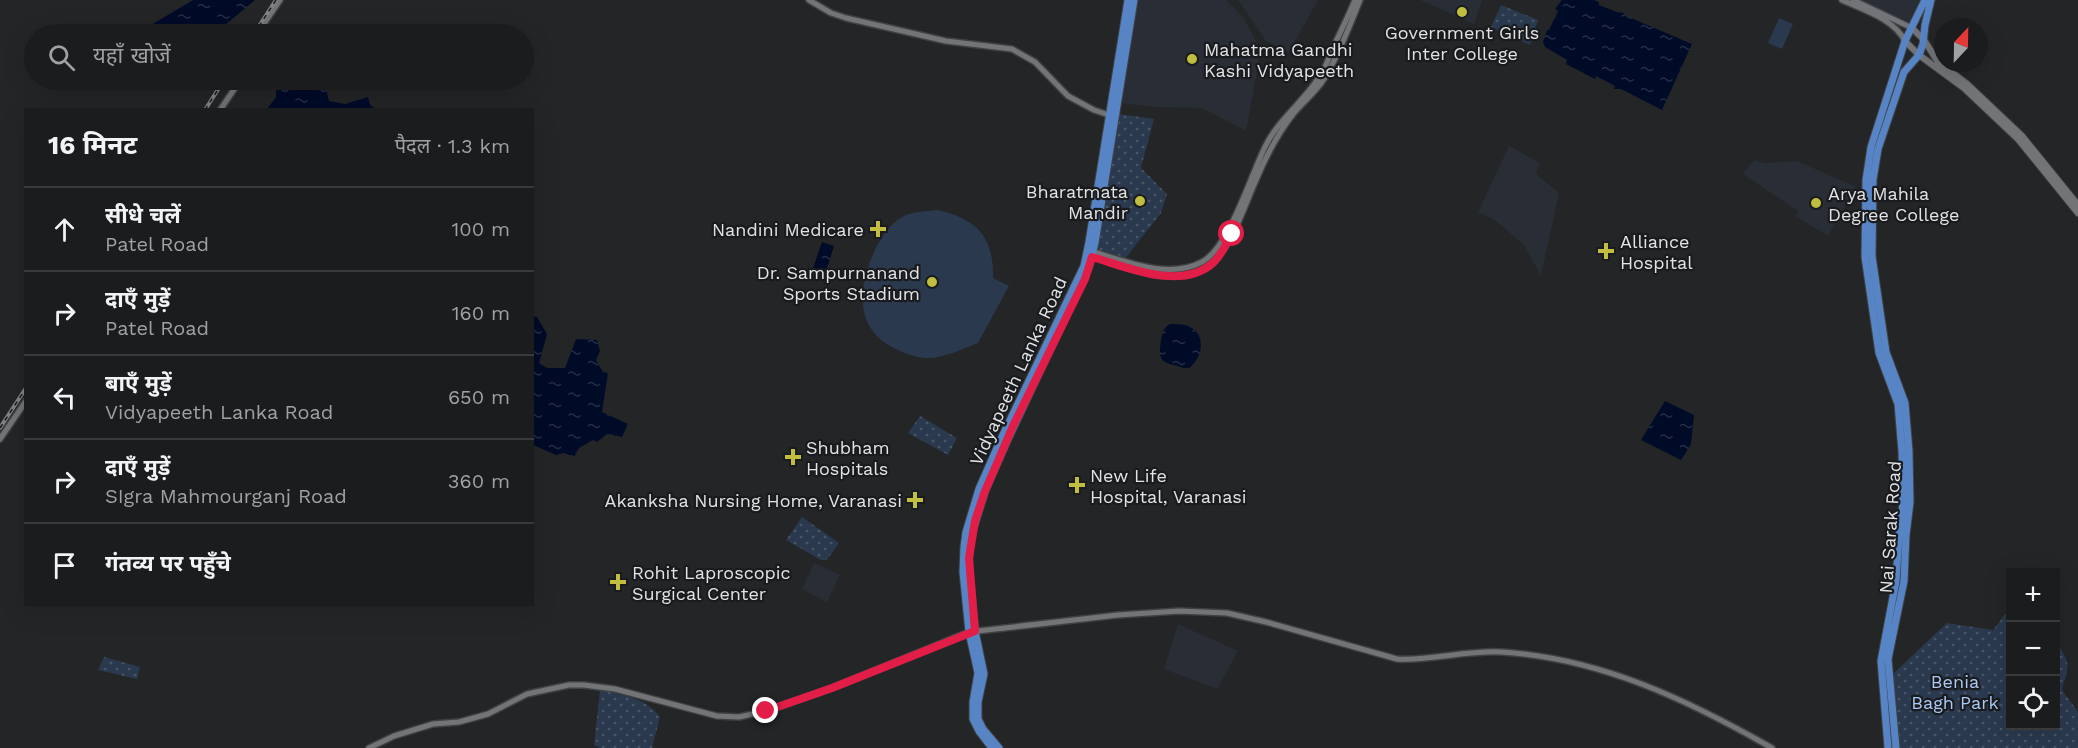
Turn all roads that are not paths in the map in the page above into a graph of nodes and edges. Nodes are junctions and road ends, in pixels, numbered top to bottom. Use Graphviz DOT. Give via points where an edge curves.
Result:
graph roads {
  1 [pos="280,0"];
  2 [pos="809,0"];
  3 [pos="1128,0"];
  4 [pos="1134,0"];
  5 [pos="1355,0"];
  6 [pos="1360,0"];
  7 [pos="1842,0"];
  8 [pos="1853,0"];
  9 [pos="1925,0"];
  10 [pos="1931,0"];
  11 [pos="264,24"];
  12 [pos="1912,28"];
  13 [pos="1924,40"];
  14 [pos="1905,41"];
  15 [pos="1919,55"];
  16 [pos="1325,73"];
  17 [pos="234,90"];
  18 [pos="221,108"];
  19 [pos="1109,115"];
  20 [pos="2078,205"];
  21 [pos="2078,213"];
  22 [pos="1868,217"];
  23 [pos="1090,254"];
  24 [pos="24,404"];
  25 [pos="0,439"];
  26 [pos="972,631"];
  27 [pos="1890,718"];
  28 [pos="369,748"];
  29 [pos="992,748"];
  30 [pos="999,748"];
  31 [pos="1772,748"];
  32 [pos="1888,748"];
  33 [pos="1896,748"];
  1 -- 11 [label="street"];
  2 -- 19 [label="street" via="847,19 946,41 1012,49 1035,62 1068,96"];
  3 -- 19 [label="main road, Vidyapeeth Lanka Road"];
  4 -- 23 [label="main road, Vidyapeeth Lanka Road"];
  5 -- 16 [label="street"];
  6 -- 16 [label="street"];
  7 -- 14 [label="street" via="1883,19"];
  8 -- 12 [label="street"];
  9 -- 12 [label="main road, Nai Sarak Road"];
  10 -- 13 [label="main road"];
  12 -- 13 [label="main road"];
  12 -- 14 [label="main road, Nai Sarak Road"];
  13 -- 15 [label="main road"];
  13 -- 20 [label="main road" via="1938,62 2022,136"];
  14 -- 15 [label="main road"];
  14 -- 22 [label="main road, Nai Sarak Road" via="1869,156"];
  15 -- 21 [label="main road" via="1964,88 2018,139"];
  15 -- 22 [label="main road, Nai Sarak Road" via="1904,72 1876,157"];
  16 -- 23 [label="street" via="1266,145 1227,232 1210,256 1192,266 1169,269"];
  17 -- 18 [label="street"];
  19 -- 23 [label="main road, Vidyapeeth Lanka Road"];
  22 -- 27 [label="main road, Nai Sarak Road" via="1886,352 1905,404 1909,452 1904,581 1888,659"];
  23 -- 26 [label="main road, Vidyapeeth Lanka Road" via="979,489 963,558"];
  24 -- 25 [label="street"];
  26 -- 28 [label="street" via="824,691 739,717 710,715 615,688 569,686 527,694 488,714 433,724"];
  26 -- 29 [label="main road, Vidyapeeth Lanka Road" via="978,673 973,719"];
  26 -- 30 [label="main road, Vidyapeeth Lanka Road" via="984,674 978,718"];
  26 -- 31 [label="street" via="1118,615 1209,611 1266,622 1396,659 1488,652 1544,657 1602,670 1666,693"];
  27 -- 32 [label="main road, Nai Sarak Road"];
  27 -- 33 [label="main road, Nai Sarak Road"];
}
